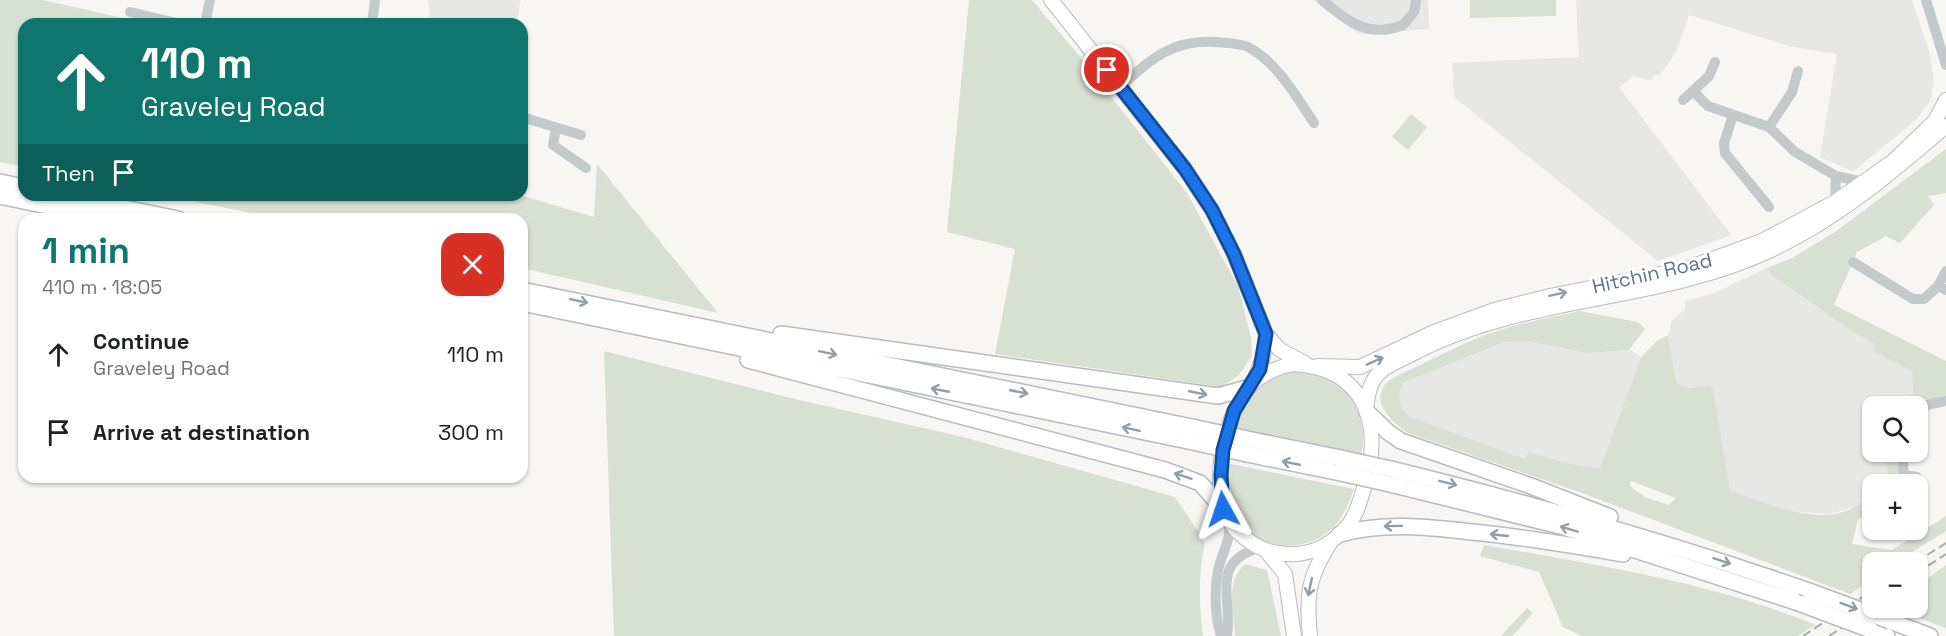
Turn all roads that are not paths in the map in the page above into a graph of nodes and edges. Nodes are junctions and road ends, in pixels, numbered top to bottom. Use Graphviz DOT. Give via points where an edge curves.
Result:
graph roads {
  1 [pos="210,0"];
  2 [pos="375,0"];
  3 [pos="1051,0"];
  4 [pos="1322,0"];
  5 [pos="1416,0"];
  6 [pos="1926,0"];
  7 [pos="130,12"];
  8 [pos="156,18"];
  9 [pos="206,18"];
  10 [pos="373,18"];
  11 [pos="1944,50"];
  12 [pos="1715,62"];
  13 [pos="1946,65"];
  14 [pos="1799,79"];
  15 [pos="1120,87"];
  16 [pos="1693,91"];
  17 [pos="1683,100"];
  18 [pos="1946,100"];
  19 [pos="1733,115"];
  20 [pos="528,119"];
  21 [pos="1314,123"];
  22 [pos="1946,126"];
  23 [pos="556,128"];
  24 [pos="1769,128"];
  25 [pos="580,135"];
  26 [pos="586,168"];
  27 [pos="1836,176"];
  28 [pos="0,182"];
  29 [pos="1863,182"];
  30 [pos="18,186"];
  31 [pos="0,196"];
  32 [pos="18,200"];
  33 [pos="24,201"];
  34 [pos="90,201"];
  35 [pos="1835,202"];
  36 [pos="1769,207"];
  37 [pos="81,213"];
  38 [pos="149,213"];
  39 [pos="1853,262"];
  40 [pos="1946,271"];
  41 [pos="1942,288"];
  42 [pos="528,291"];
  43 [pos="528,304"];
  44 [pos="709,328"];
  45 [pos="1266,334"];
  46 [pos="668,335"];
  47 [pos="1314,366"];
  48 [pos="1250,386"];
  49 [pos="1946,400"];
  50 [pos="1928,404"];
  51 [pos="1367,410"];
  52 [pos="1190,434"];
  53 [pos="1391,476"];
  54 [pos="1226,515"];
  55 [pos="1335,539"];
  56 [pos="1666,543"];
  57 [pos="1263,550"];
  58 [pos="1685,565"];
  59 [pos="1889,628"];
  60 [pos="1221,636"];
  61 [pos="1227,636"];
  62 [pos="1294,636"];
  63 [pos="1310,636"];
  64 [pos="1930,636"];
  1 -- 9 [label="street"];
  2 -- 10 [label="street"];
  3 -- 15 [label="main road"];
  4 -- 5 [label="street" via="1352,24 1370,29 1403,25 1412,17"];
  6 -- 11 [label="street"];
  7 -- 8 [label="street"];
  11 -- 13 [label="street"];
  12 -- 16 [label="street" via="1709,76"];
  14 -- 24 [label="street"];
  15 -- 21 [label="street" via="1146,63 1176,45 1194,41 1246,46 1287,83"];
  15 -- 45 [label="main road" via="1212,210"];
  16 -- 17 [label="street"];
  16 -- 19 [label="street" via="1704,103"];
  18 -- 29 [label="main road, Hitchin Road" via="1935,121 1892,162"];
  19 -- 24 [label="street"];
  19 -- 36 [label="street" via="1724,142 1725,153"];
  20 -- 23 [label="street"];
  22 -- 51 [label="main road, Hitchin Road" via="1849,206 1768,252 1687,279 1497,320 1436,342 1379,372 1368,390"];
  23 -- 25 [label="street"];
  23 -- 26 [label="street" via="553,145"];
  24 -- 27 [label="street" via="1795,152"];
  27 -- 29 [label="street"];
  27 -- 35 [label="street"];
  28 -- 30 [label="highway"];
  29 -- 35 [label="main road, Hitchin Road"];
  31 -- 32 [label="highway"];
  33 -- 37 [label="highway"];
  34 -- 38 [label="highway"];
  47 -- 35 [label="main road, Hitchin Road, one-way" via="1360,367 1434,332 1494,310 1705,263 1762,241"];
  39 -- 41 [label="street" via="1913,299 1924,299"];
  40 -- 41 [label="street"];
  42 -- 44 [label="highway, one-way"];
  43 -- 46 [label="highway"];
  44 -- 48 [label="highway, one-way" via="823,339 1218,396"];
  44 -- 52 [label="highway, one-way"];
  45 -- 47 [label="main road" via="1280,350"];
  45 -- 48 [label="main road" via="1261,363"];
  52 -- 46 [label="highway, one-way"];
  54 -- 46 [label="highway, one-way" via="1200,483 1131,461 816,380"];
  47 -- 48 [label="main road" via="1279,367"];
  47 -- 51 [label="main road" via="1346,381"];
  48 -- 54 [label="main road" via="1234,411 1223,450 1221,475"];
  49 -- 50 [label="street"];
  51 -- 55 [label="main road" via="1371,443 1368,473 1356,512"];
  51 -- 56 [label="highway" via="1401,441 1531,486"];
  52 -- 53 [label="highway, bridge"];
  53 -- 56 [label="highway, one-way" via="1566,513"];
  58 -- 53 [label="highway, one-way"];
  54 -- 57 [label="main road" via="1245,538"];
  54 -- 60 [label="street" via="1230,537 1216,582"];
  55 -- 57 [label="main road" via="1315,550 1293,555"];
  58 -- 55 [label="highway, one-way" via="1549,540 1413,525 1367,527"];
  55 -- 63 [label="main road, one-way" via="1317,563 1307,593"];
  56 -- 59 [label="highway, one-way, bridge" via="1809,591"];
  57 -- 61 [label="street" via="1242,554 1230,565 1226,580"];
  57 -- 62 [label="main road" via="1285,574"];
  58 -- 59 [label="highway, bridge" via="1871,630"];
  59 -- 64 [label="highway"];
}
